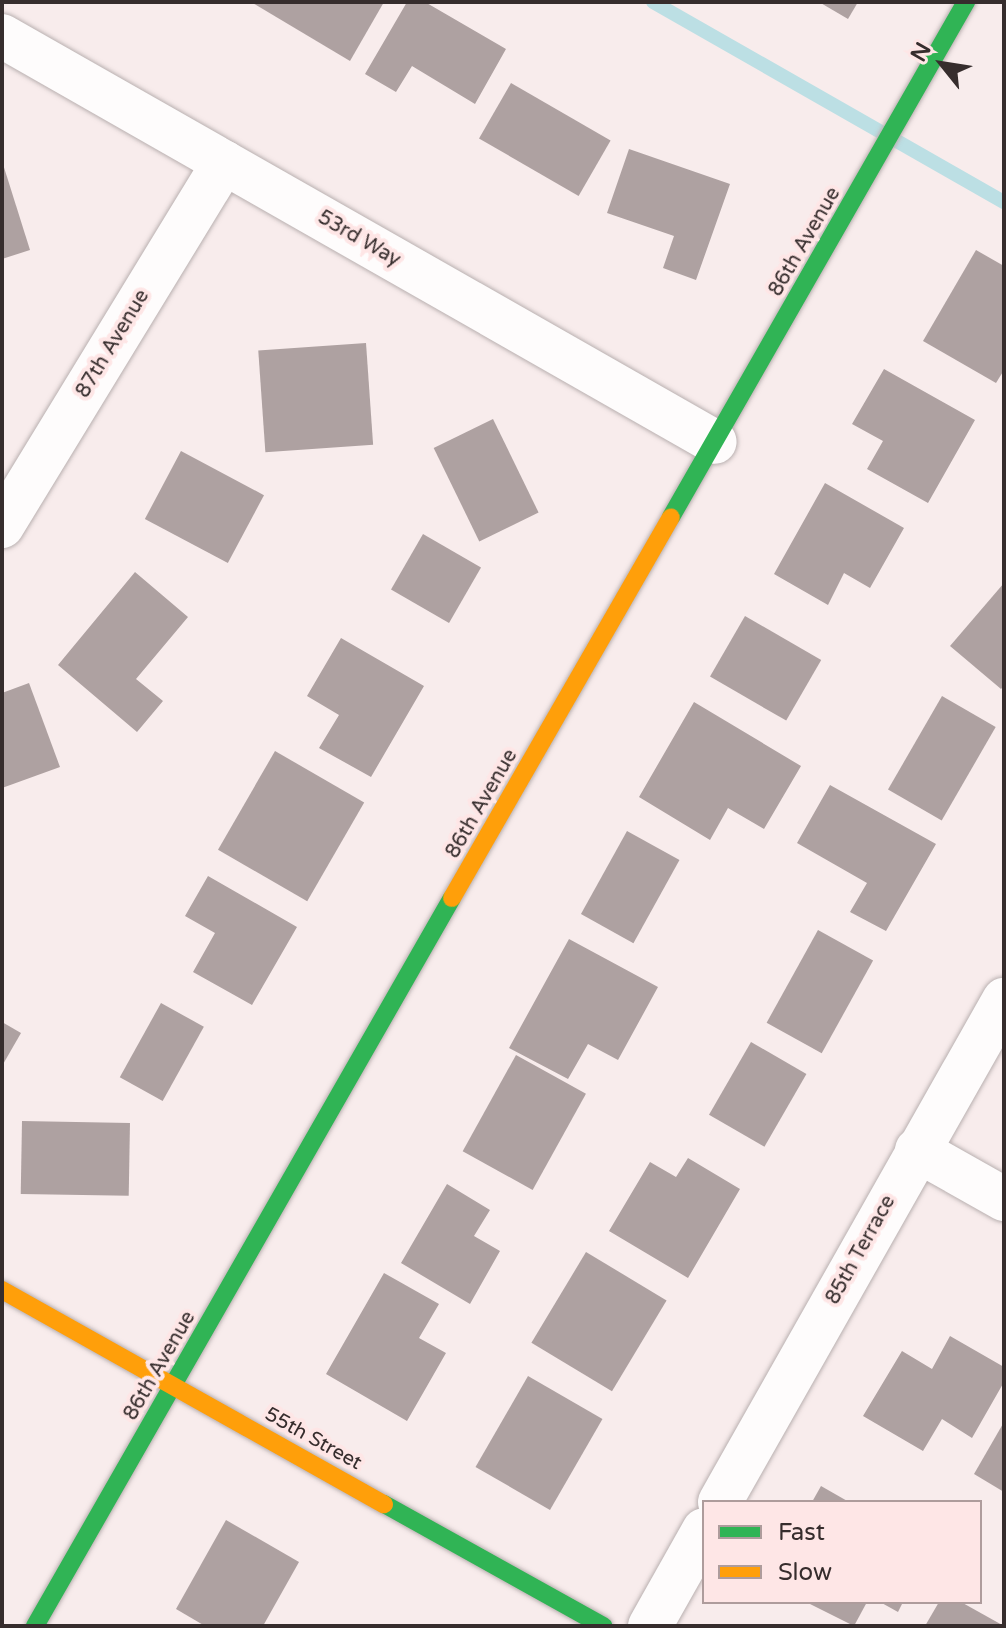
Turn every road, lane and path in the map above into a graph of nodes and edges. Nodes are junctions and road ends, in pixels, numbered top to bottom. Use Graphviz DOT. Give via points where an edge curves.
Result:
graph roads {
  1 [pos="966,2"];
  2 [pos="2,36"];
  3 [pos="224,162"];
  4 [pos="715,442"];
  5 [pos="2,526"];
  6 [pos="1004,1000"];
  7 [pos="917,1150"];
  8 [pos="1004,1199"];
  9 [pos="2,1290"];
  10 [pos="173,1387"];
  11 [pos="721,1500"];
  12 [pos="702,1534"];
  13 [pos="35,1626"];
  14 [pos="603,1626"];
  15 [pos="650,1626"];
  1 -- 4 [label="street, 86th Avenue"];
  2 -- 3 [label="street, 53rd Way"];
  3 -- 4 [label="street, 53rd Way"];
  3 -- 5 [label="street, 87th Avenue"];
  4 -- 10 [label="street, 86th Avenue"];
  6 -- 7 [label="street, 85th Terrace"];
  7 -- 8 [label="street"];
  7 -- 11 [label="street, 85th Terrace"];
  9 -- 10 [label="street, 55th Street"];
  10 -- 13 [label="street, 86th Avenue"];
  10 -- 14 [label="street, 55th Street"];
  12 -- 15 [label="street"];
}
